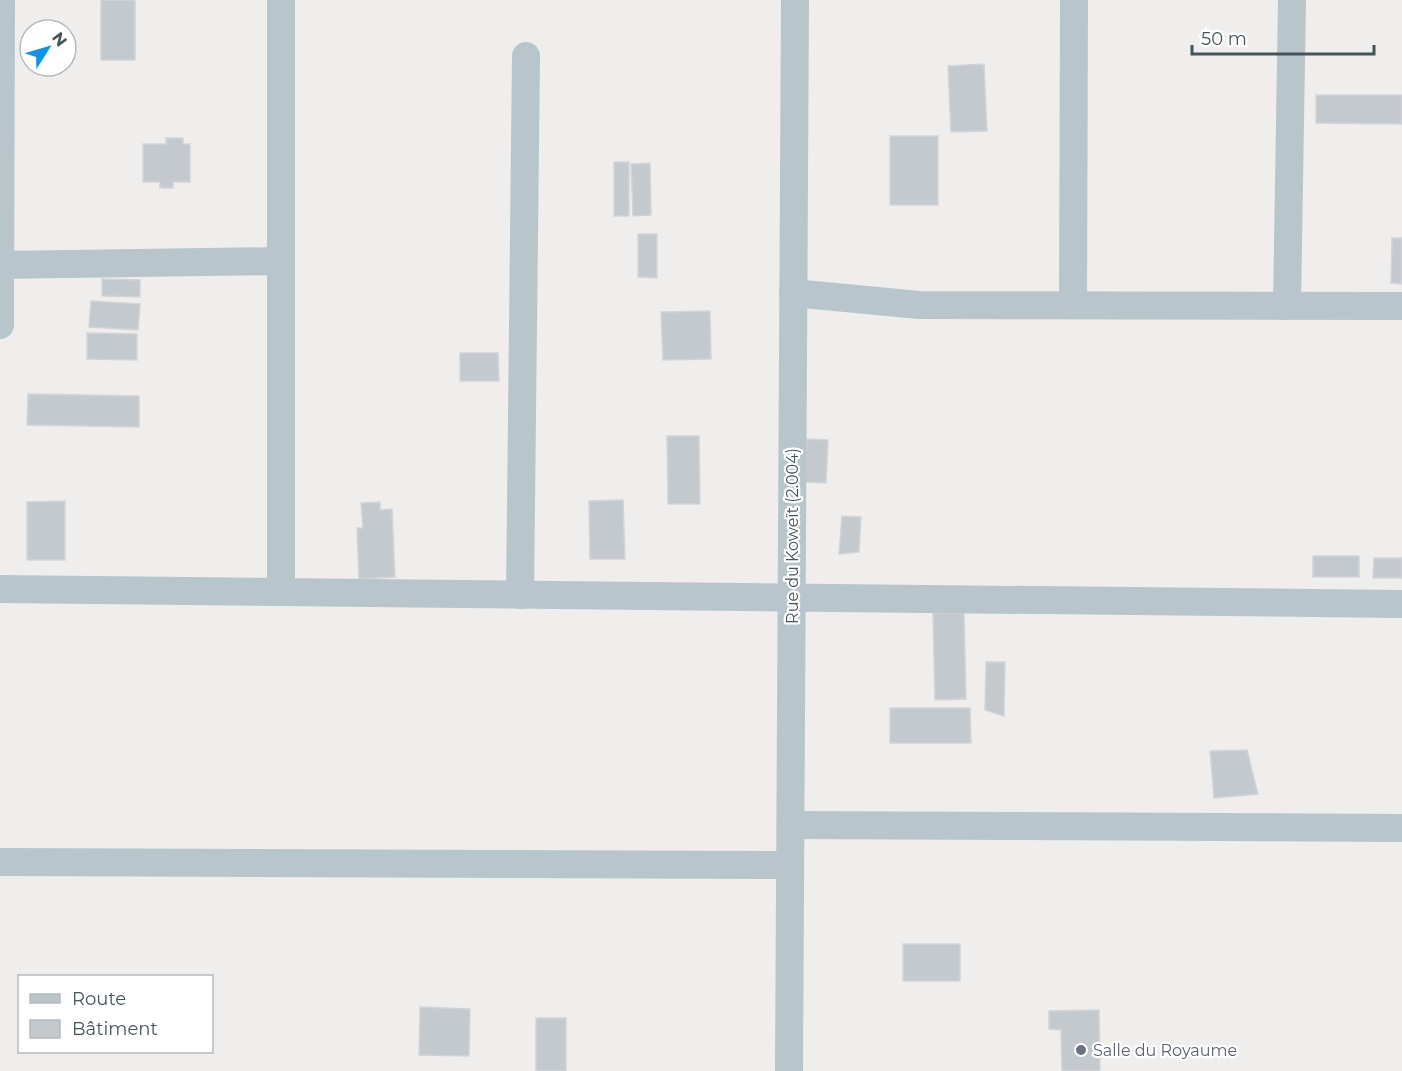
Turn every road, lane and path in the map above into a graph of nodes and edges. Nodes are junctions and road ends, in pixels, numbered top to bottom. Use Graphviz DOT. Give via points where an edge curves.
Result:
graph roads {
  1 [pos="1,0"];
  2 [pos="281,0"];
  3 [pos="795,0"];
  4 [pos="1074,0"];
  5 [pos="1292,0"];
  6 [pos="525,56"];
  7 [pos="0,164"];
  8 [pos="281,261"];
  9 [pos="0,265"];
  10 [pos="794,293"];
  11 [pos="1073,305"];
  12 [pos="1287,306"];
  13 [pos="1402,306"];
  14 [pos="0,325"];
  15 [pos="0,589"];
  16 [pos="281,592"];
  17 [pos="520,595"];
  18 [pos="792,597"];
  19 [pos="1402,604"];
  20 [pos="791,825"];
  21 [pos="1402,828"];
  22 [pos="0,862"];
  23 [pos="790,866"];
  24 [pos="789,1071"];
  1 -- 7 [label="street"];
  2 -- 8 [label="street"];
  3 -- 10 [label="street, Rue du Koweït (2.004)"];
  4 -- 11 [label="street"];
  5 -- 12 [label="street"];
  6 -- 17 [label="street"];
  7 -- 9 [label="street"];
  8 -- 9 [label="street"];
  8 -- 16 [label="street"];
  9 -- 14 [label="street"];
  10 -- 11 [label="street" via="919,305"];
  10 -- 18 [label="street, Rue du Koweït (2.004)"];
  11 -- 12 [label="street"];
  12 -- 13 [label="street"];
  15 -- 16 [label="street"];
  16 -- 17 [label="street"];
  17 -- 18 [label="street"];
  18 -- 19 [label="street"];
  18 -- 20 [label="street, Rue du Koweït (2.004)"];
  20 -- 21 [label="street"];
  20 -- 23 [label="street, Rue du Koweït (2.004)"];
  22 -- 23 [label="street"];
  23 -- 24 [label="street, Rue du Koweït (2.004)"];
}
